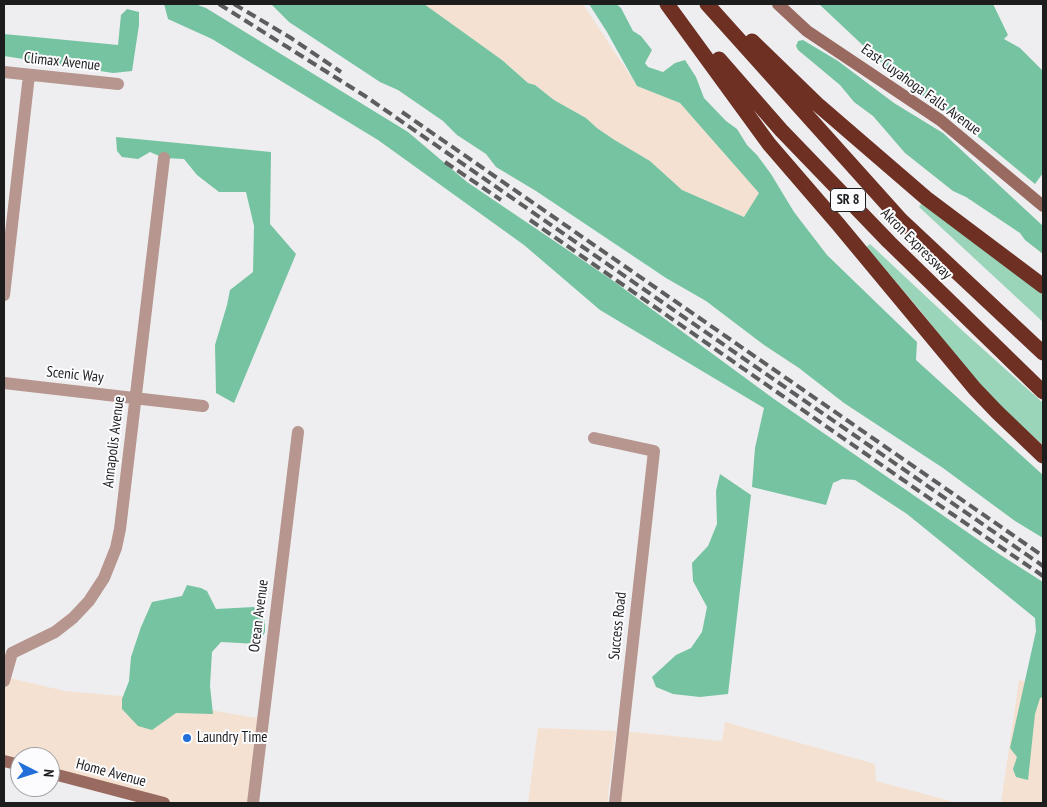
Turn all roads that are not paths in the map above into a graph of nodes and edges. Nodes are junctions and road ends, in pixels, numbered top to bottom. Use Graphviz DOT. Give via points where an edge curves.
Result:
graph roads {
  1 [pos="669,4"];
  2 [pos="707,4"];
  3 [pos="712,4"];
  4 [pos="778,4"];
  5 [pos="4,72"];
  6 [pos="29,75"];
  7 [pos="118,84"];
  8 [pos="164,158"];
  9 [pos="1043,206"];
  10 [pos="1043,286"];
  11 [pos="4,295"];
  12 [pos="1043,353"];
  13 [pos="4,383"];
  14 [pos="1043,392"];
  15 [pos="136,398"];
  16 [pos="202,406"];
  17 [pos="298,432"];
  18 [pos="594,438"];
  19 [pos="1043,456"];
  20 [pos="4,643"];
  21 [pos="12,653"];
  22 [pos="4,681"];
  23 [pos="60,776"];
  24 [pos="164,803"];
  25 [pos="253,803"];
  26 [pos="615,803"];
  1 -- 14 [label="highway, Akron Expressway / SR 8" via="841,193"];
  1 -- 19 [label="highway" via="769,144 975,389"];
  2 -- 12 [label="highway, Akron Expressway / SR 8" via="901,220"];
  3 -- 10 [label="highway" via="817,104 926,198"];
  4 -- 9 [label="street, East Cuyahoga Falls Avenue" via="808,31 940,120"];
  5 -- 6 [label="street, Climax Avenue"];
  6 -- 7 [label="street, Climax Avenue"];
  6 -- 11 [label="street"];
  8 -- 15 [label="street, Annapolis Avenue"];
  13 -- 15 [label="street, Scenic Way"];
  15 -- 16 [label="street, Scenic Way"];
  15 -- 21 [label="street, Annapolis Avenue" via="120,529 104,578 90,601 73,618 55,632"];
  17 -- 25 [label="street, Ocean Avenue"];
  18 -- 26 [label="street, Success Road" via="654,451"];
  20 -- 21 [label="street"];
  21 -- 22 [label="street"];
  23 -- 24 [label="street, Home Avenue"];
}
